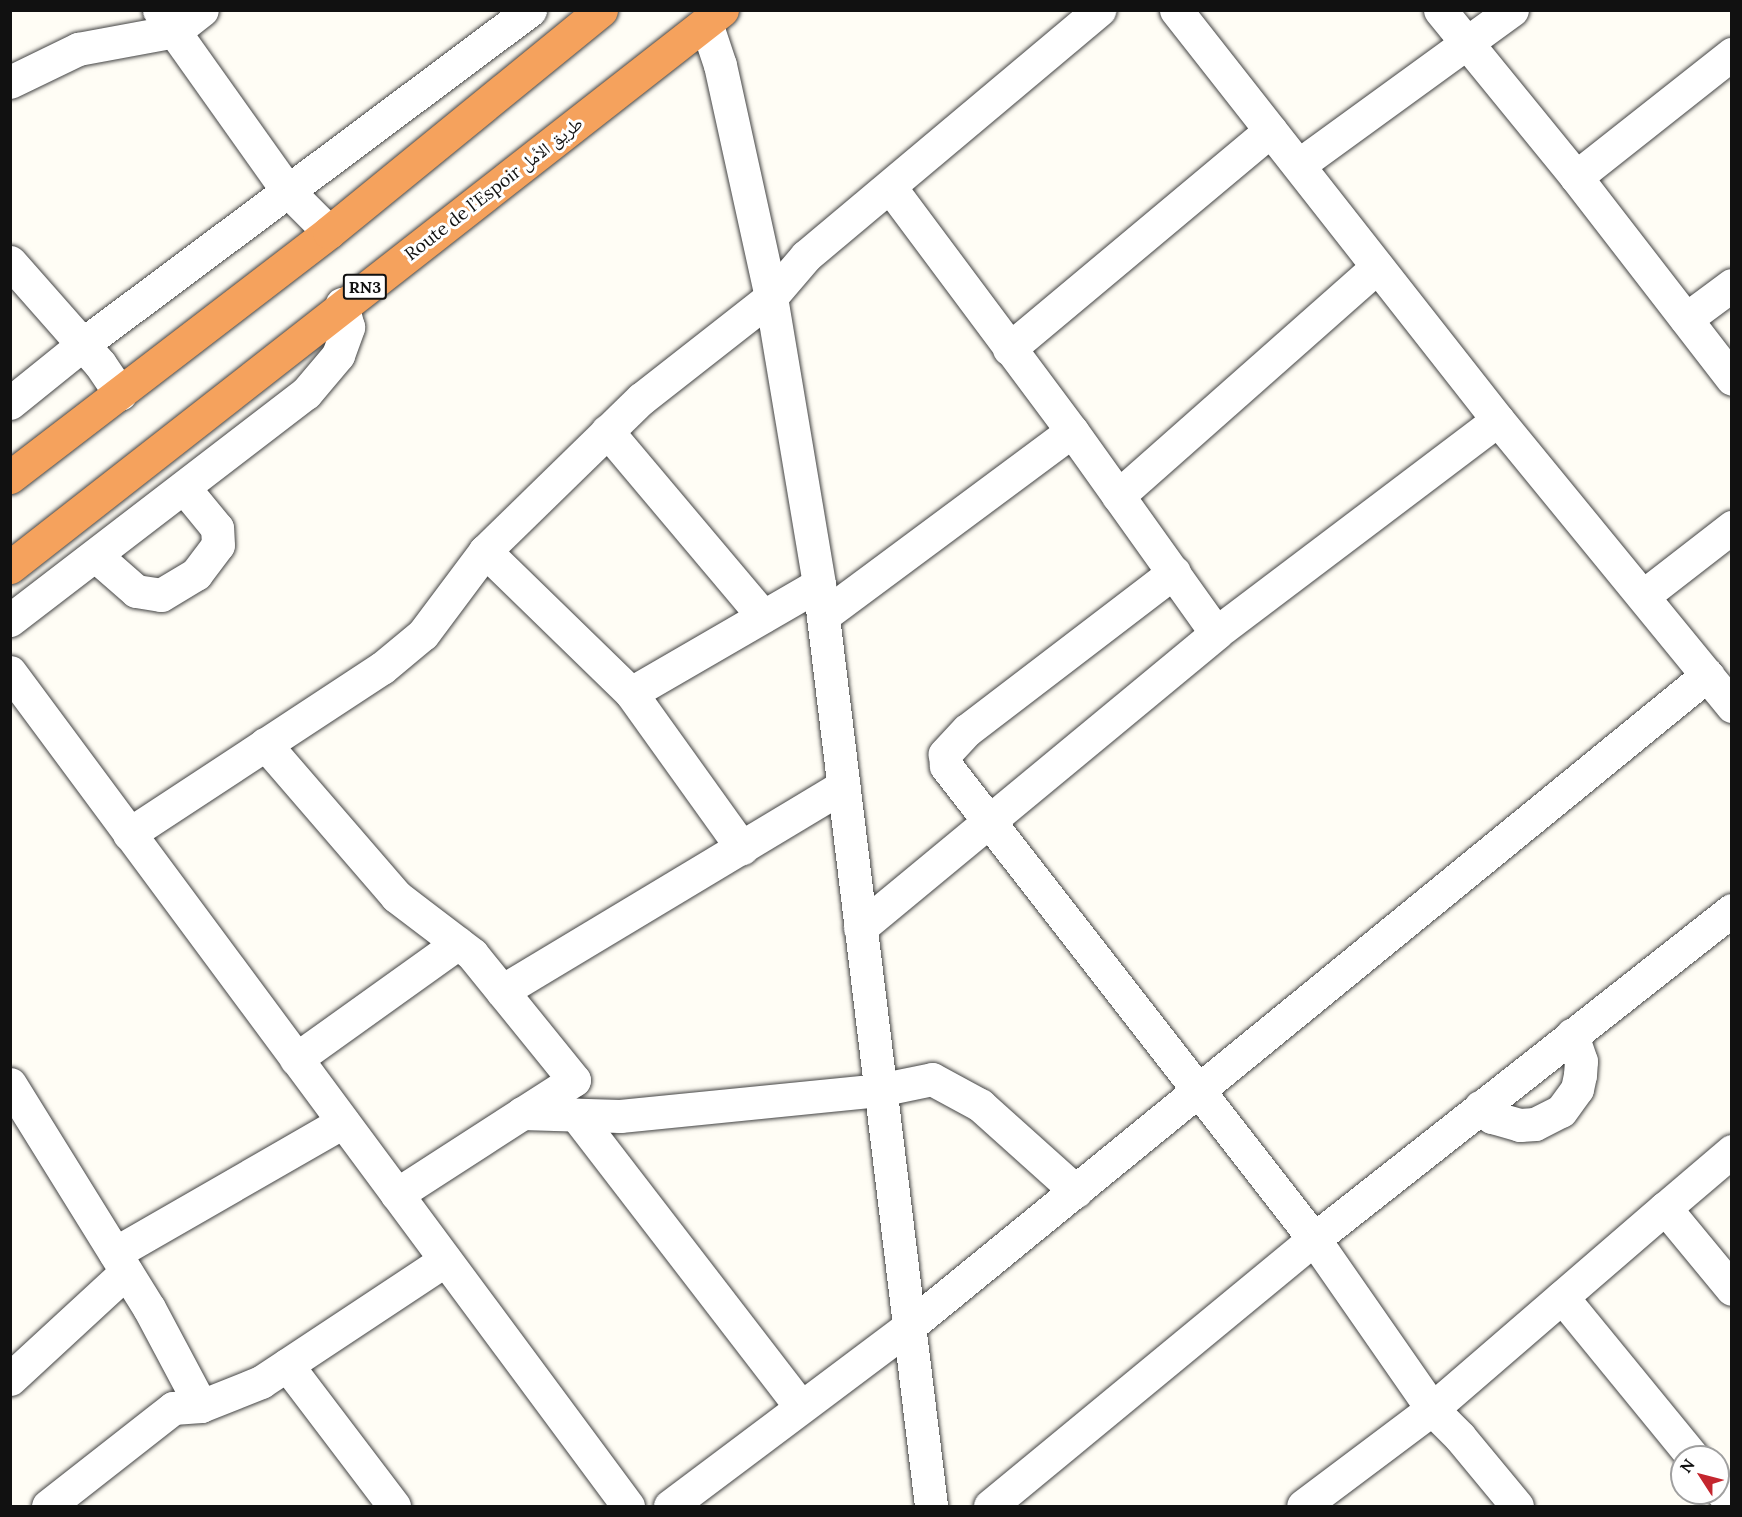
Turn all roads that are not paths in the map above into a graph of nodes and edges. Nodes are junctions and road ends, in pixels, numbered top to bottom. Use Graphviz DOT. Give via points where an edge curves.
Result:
graph roads {
  1 [pos="202,10"];
  2 [pos="530,10"];
  3 [pos="601,10"];
  4 [pos="1100,10"];
  5 [pos="1176,10"];
  6 [pos="1440,10"];
  7 [pos="1512,10"];
  8 [pos="714,17"];
  9 [pos="167,21"];
  10 [pos="1469,43"];
  11 [pos="1731,54"];
  12 [pos="10,82"];
  13 [pos="1271,130"];
  14 [pos="1300,164"];
  15 [pos="1576,177"];
  16 [pos="890,187"];
  17 [pos="287,190"];
  18 [pos="329,232"];
  19 [pos="10,262"];
  20 [pos="1377,267"];
  21 [pos="1731,285"];
  22 [pos="771,297"];
  23 [pos="342,304"];
  24 [pos="1686,319"];
  25 [pos="83,344"];
  26 [pos="1009,349"];
  27 [pos="1731,379"];
  28 [pos="120,394"];
  29 [pos="10,403"];
  30 [pos="1498,420"];
  31 [pos="607,431"];
  32 [pos="1072,431"];
  33 [pos="159,448"];
  34 [pos="10,477"];
  35 [pos="186,486"];
  36 [pos="1118,496"];
  37 [pos="1731,527"];
  38 [pos="485,551"];
  39 [pos="96,556"];
  40 [pos="10,567"];
  41 [pos="1174,572"];
  42 [pos="819,584"];
  43 [pos="1644,596"];
  44 [pos="763,616"];
  45 [pos="823,616"];
  46 [pos="10,620"];
  47 [pos="1216,633"];
  48 [pos="10,672"];
  49 [pos="1707,675"];
  50 [pos="631,693"];
  51 [pos="1731,706"];
  52 [pos="266,744"];
  53 [pos="843,786"];
  54 [pos="988,821"];
  55 [pos="129,834"];
  56 [pos="742,848"];
  57 [pos="1731,910"];
  58 [pos="860,928"];
  59 [pos="458,944"];
  60 [pos="502,991"];
  61 [pos="1572,1035"];
  62 [pos="296,1059"];
  63 [pos="10,1084"];
  64 [pos="879,1090"];
  65 [pos="1196,1092"];
  66 [pos="1480,1107"];
  67 [pos="522,1113"];
  68 [pos="576,1115"];
  69 [pos="343,1122"];
  70 [pos="1731,1151"];
  71 [pos="1076,1191"];
  72 [pos="397,1194"];
  73 [pos="1665,1209"];
  74 [pos="1314,1239"];
  75 [pos="445,1260"];
  76 [pos="121,1263"];
  77 [pos="1731,1289"];
  78 [pos="1562,1297"];
  79 [pos="907,1328"];
  80 [pos="287,1365"];
  81 [pos="12,1373"];
  82 [pos="201,1406"];
  83 [pos="800,1406"];
  84 [pos="1432,1409"];
  85 [pos="1683,1445"];
  86 [pos="48,1506"];
  87 [pos="394,1506"];
  88 [pos="628,1506"];
  89 [pos="670,1506"];
  90 [pos="931,1506"];
  91 [pos="990,1506"];
  92 [pos="1303,1506"];
  93 [pos="1517,1506"];
  1 -- 9 [label="street"];
  2 -- 17 [label="street"];
  3 -- 18 [label="highway"];
  4 -- 16 [label="street"];
  5 -- 13 [label="street"];
  6 -- 10 [label="street"];
  7 -- 10 [label="street"];
  8 -- 22 [label="street" via="720,65"];
  8 -- 23 [label="highway, Route de l’Espoir طريق الأمل / RN3" via="495,191"];
  9 -- 12 [label="street" via="78,49"];
  9 -- 17 [label="street"];
  10 -- 14 [label="street"];
  10 -- 15 [label="street"];
  11 -- 15 [label="street"];
  13 -- 14 [label="street"];
  13 -- 26 [label="street"];
  14 -- 20 [label="street"];
  15 -- 24 [label="street"];
  16 -- 22 [label="street" via="806,256"];
  16 -- 26 [label="street"];
  17 -- 18 [label="street"];
  17 -- 25 [label="street"];
  18 -- 28 [label="highway"];
  19 -- 25 [label="street"];
  20 -- 30 [label="street"];
  20 -- 36 [label="street"];
  21 -- 24 [label="street"];
  22 -- 31 [label="street" via="641,399"];
  22 -- 42 [label="street"];
  23 -- 33 [label="highway, Route de l’Espoir طريق الأمل / RN3"];
  23 -- 35 [label="street" via="348,327 338,355 306,393"];
  24 -- 27 [label="street"];
  25 -- 28 [label="street"];
  25 -- 29 [label="street"];
  26 -- 32 [label="street"];
  28 -- 34 [label="highway"];
  30 -- 43 [label="street"];
  30 -- 47 [label="street"];
  31 -- 38 [label="street"];
  31 -- 44 [label="street"];
  32 -- 36 [label="street"];
  32 -- 45 [label="street"];
  33 -- 35 [label="street"];
  33 -- 40 [label="highway, Route de l’Espoir طريق الأمل / RN3"];
  35 -- 39 [label="street"];
  35 -- 39 [label="street" via="217,528 218,545 196,574 161,595 136,591"];
  36 -- 41 [label="street"];
  37 -- 43 [label="street"];
  38 -- 50 [label="street"];
  38 -- 52 [label="street" via="423,634 382,668"];
  39 -- 46 [label="street"];
  41 -- 47 [label="street"];
  41 -- 54 [label="street" via="967,730 945,754 946,765"];
  42 -- 44 [label="street"];
  42 -- 45 [label="street"];
  43 -- 49 [label="street"];
  44 -- 50 [label="street"];
  45 -- 53 [label="street"];
  47 -- 54 [label="street"];
  48 -- 55 [label="street"];
  49 -- 51 [label="street"];
  49 -- 65 [label="street"];
  50 -- 56 [label="street"];
  52 -- 55 [label="street"];
  52 -- 59 [label="street" via="396,896"];
  53 -- 56 [label="street"];
  53 -- 58 [label="street"];
  54 -- 58 [label="street"];
  54 -- 65 [label="street"];
  55 -- 62 [label="street"];
  56 -- 60 [label="street"];
  57 -- 61 [label="street"];
  58 -- 64 [label="street"];
  59 -- 60 [label="street" via="472,954"];
  59 -- 62 [label="street"];
  60 -- 67 [label="street" via="574,1080"];
  61 -- 66 [label="street"];
  61 -- 66 [label="street" via="1578,1048 1580,1076 1561,1111 1534,1124 1520,1125 1491,1117"];
  62 -- 69 [label="street"];
  63 -- 76 [label="street"];
  64 -- 68 [label="street" via="620,1116"];
  64 -- 71 [label="street" via="932,1079 980,1105"];
  64 -- 79 [label="street"];
  65 -- 71 [label="street"];
  65 -- 74 [label="street"];
  66 -- 74 [label="street"];
  67 -- 68 [label="street"];
  67 -- 72 [label="street"];
  68 -- 83 [label="street"];
  69 -- 72 [label="street"];
  69 -- 76 [label="street"];
  70 -- 73 [label="street"];
  71 -- 79 [label="street"];
  72 -- 75 [label="street"];
  73 -- 77 [label="street"];
  73 -- 78 [label="street"];
  74 -- 84 [label="street"];
  74 -- 91 [label="street"];
  75 -- 80 [label="street"];
  75 -- 88 [label="street"];
  76 -- 81 [label="street"];
  76 -- 82 [label="street"];
  78 -- 84 [label="street"];
  78 -- 85 [label="street"];
  79 -- 83 [label="street"];
  79 -- 90 [label="street"];
  80 -- 82 [label="street" via="261,1383"];
  80 -- 87 [label="street"];
  82 -- 86 [label="street" via="173,1408"];
  83 -- 89 [label="street"];
  84 -- 92 [label="street"];
  84 -- 93 [label="street"];
}
